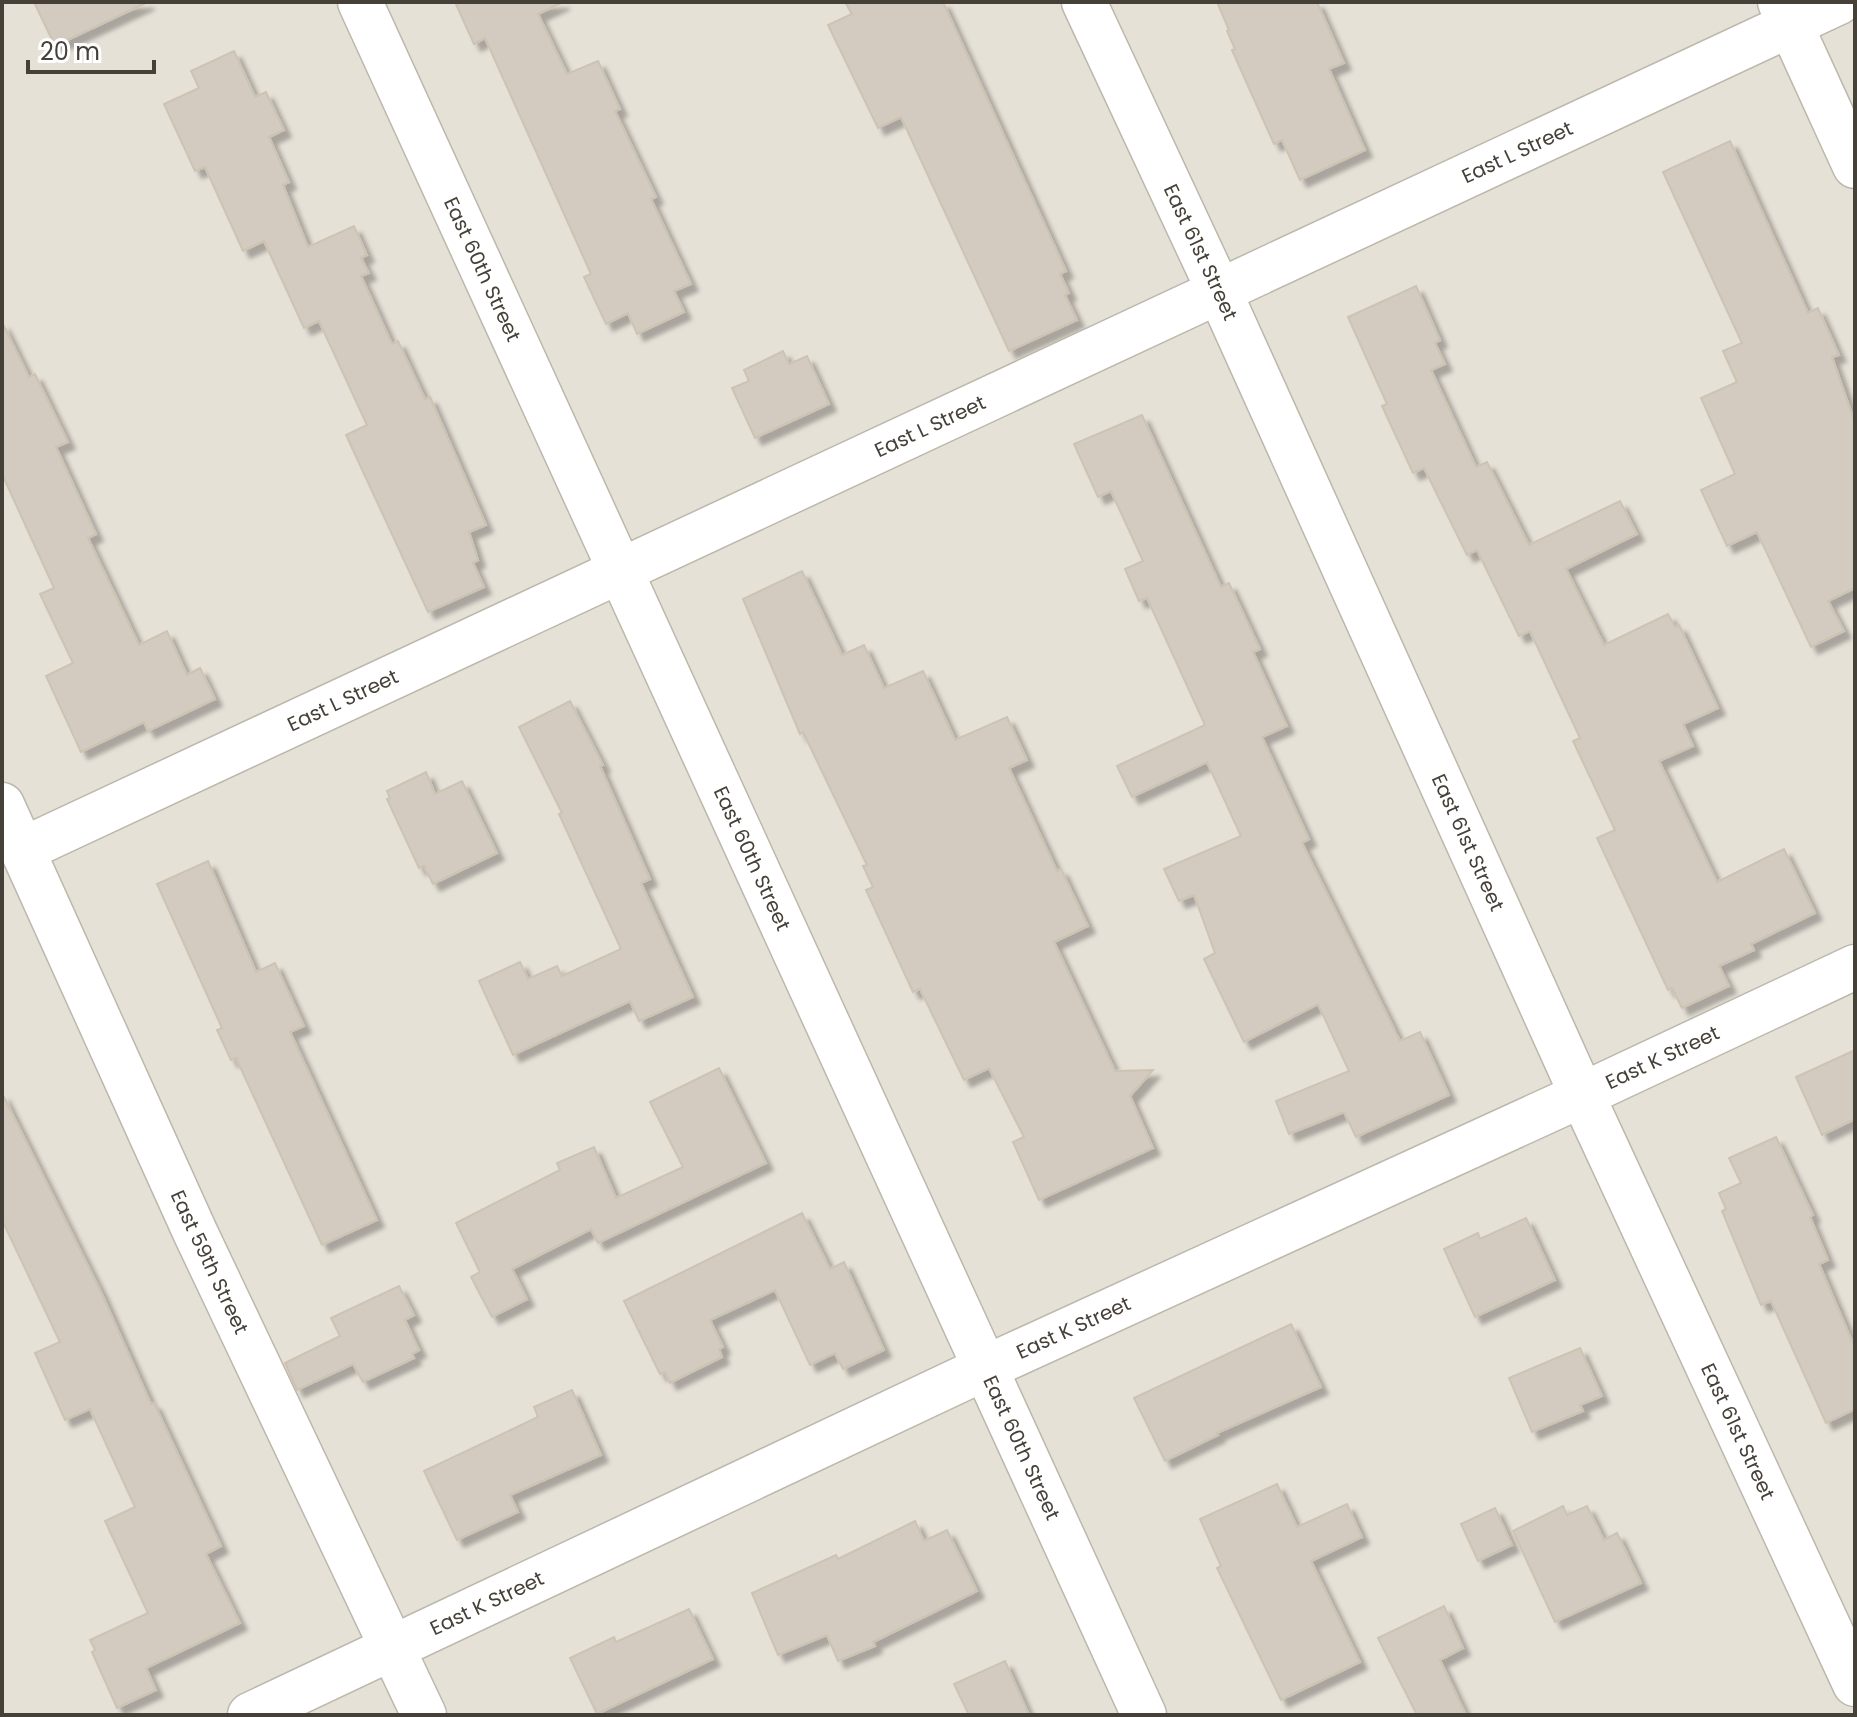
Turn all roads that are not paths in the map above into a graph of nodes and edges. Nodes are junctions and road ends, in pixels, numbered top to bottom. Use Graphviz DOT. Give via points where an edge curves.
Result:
graph roads {
  1 [pos="360,2"];
  2 [pos="1084,2"];
  3 [pos="1839,2"];
  4 [pos="1785,13"];
  5 [pos="1855,166"];
  6 [pos="1219,291"];
  7 [pos="620,570"];
  8 [pos="2,805"];
  9 [pos="22,850"];
  10 [pos="1855,967"];
  11 [pos="1582,1095"];
  12 [pos="985,1368"];
  13 [pos="394,1648"];
  14 [pos="1855,1684"];
  15 [pos="250,1715"];
  16 [pos="424,1715"];
  17 [pos="1144,1715"];
  1 -- 7 [label="street, East 60th Street"];
  2 -- 6 [label="street, East 61st Street"];
  3 -- 4 [label="street, East L Street"];
  4 -- 5 [label="street"];
  4 -- 6 [label="street, East L Street"];
  6 -- 7 [label="street, East L Street"];
  6 -- 11 [label="street, East 61st Street"];
  7 -- 9 [label="street, East L Street"];
  7 -- 12 [label="street, East 60th Street"];
  8 -- 9 [label="street, East 59th Street"];
  9 -- 13 [label="street, East 59th Street" via="195,1232"];
  10 -- 11 [label="street, East K Street"];
  11 -- 12 [label="street, East K Street"];
  11 -- 14 [label="street, East 61st Street"];
  12 -- 13 [label="street, East K Street"];
  12 -- 17 [label="street, East 60th Street"];
  13 -- 15 [label="street, East K Street"];
  13 -- 16 [label="street, East 59th Street"];
}
